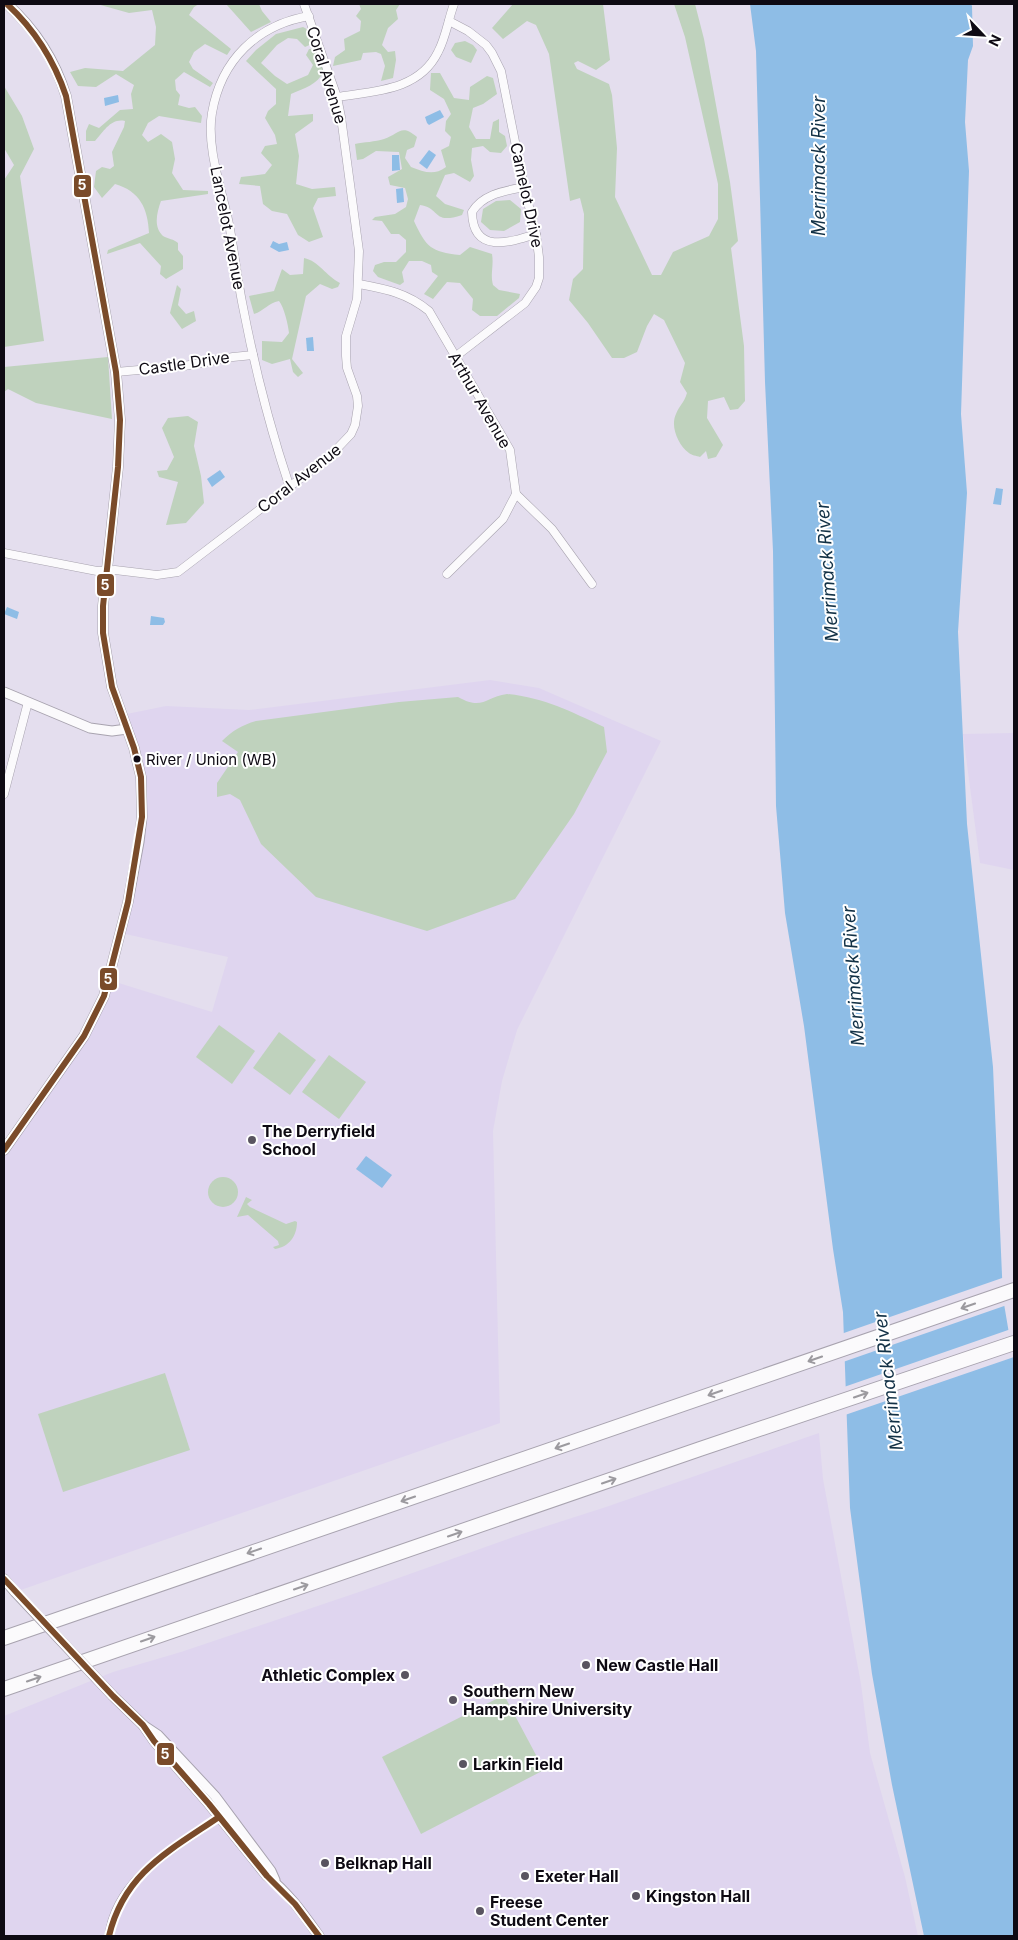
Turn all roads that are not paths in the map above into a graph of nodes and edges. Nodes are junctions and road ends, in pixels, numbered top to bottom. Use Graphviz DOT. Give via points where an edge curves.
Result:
graph roads {
  1 [pos="7,4"];
  2 [pos="304,4"];
  3 [pos="454,4"];
  4 [pos="309,16"];
  5 [pos="449,21"];
  6 [pos="337,97"];
  7 [pos="524,187"];
  8 [pos="536,234"];
  9 [pos="359,284"];
  10 [pos="253,355"];
  11 [pos="455,357"];
  12 [pos="116,372"];
  13 [pos="289,485"];
  14 [pos="516,494"];
  15 [pos="4,553"];
  16 [pos="107,570"];
  17 [pos="447,574"];
  18 [pos="592,584"];
  19 [pos="4,692"];
  20 [pos="28,702"];
  21 [pos="126,729"];
  22 [pos="4,794"];
  23 [pos="4,1150"];
  24 [pos="1014,1290"];
  25 [pos="1014,1343"];
  26 [pos="4,1579"];
  27 [pos="4,1638"];
  28 [pos="4,1689"];
  29 [pos="144,1725"];
  30 [pos="219,1817"];
  31 [pos="276,1883"];
  32 [pos="109,1936"];
  33 [pos="319,1936"];
  1 -- 12 [label="street" via="40,41 54,64 66,96"];
  2 -- 4 [label="street, Coral Avenue"];
  3 -- 5 [label="street"];
  4 -- 6 [label="street, Coral Avenue"];
  4 -- 10 [label="street, Lancelot Avenue" via="269,29 245,45 228,68 211,114 214,154"];
  5 -- 6 [label="street" via="437,54 417,78 399,86"];
  5 -- 7 [label="street, Camelot Drive" via="478,37 497,62 504,80"];
  6 -- 9 [label="street, Coral Avenue" via="359,251"];
  7 -- 8 [label="street, Camelot Drive"];
  7 -- 8 [label="street" via="483,199 472,212 472,221 479,236 494,243"];
  8 -- 11 [label="street, Camelot Drive" via="540,268 531,296"];
  9 -- 11 [label="street, Arthur Avenue" via="417,301 429,311"];
  9 -- 13 [label="street, Coral Avenue" via="346,336 347,368 357,396 355,425 345,442 331,455"];
  10 -- 12 [label="street, Castle Drive"];
  10 -- 13 [label="street, Lancelot Avenue"];
  11 -- 14 [label="street, Arthur Avenue" via="510,450"];
  12 -- 16 [label="street" via="120,439"];
  13 -- 16 [label="street, Coral Avenue" via="178,572 157,575"];
  14 -- 17 [label="street" via="503,518"];
  14 -- 18 [label="street" via="552,529"];
  15 -- 16 [label="street, Coral Avenue" via="97,571"];
  16 -- 21 [label="street" via="103,606 105,654"];
  19 -- 20 [label="street"];
  20 -- 21 [label="street" via="90,728"];
  20 -- 22 [label="street"];
  21 -- 23 [label="street" via="140,777 142,817 128,902 109,980 84,1036"];
  24 -- 27 [label="highway, one-way"];
  28 -- 25 [label="highway, one-way"];
  26 -- 29 [label="street, bridge"];
  29 -- 30 [label="street"];
  29 -- 31 [label="street" via="158,1735 216,1796 271,1871"];
  30 -- 31 [label="street"];
  30 -- 32 [label="street" via="143,1872 122,1898"];
  31 -- 33 [label="street"];
}
